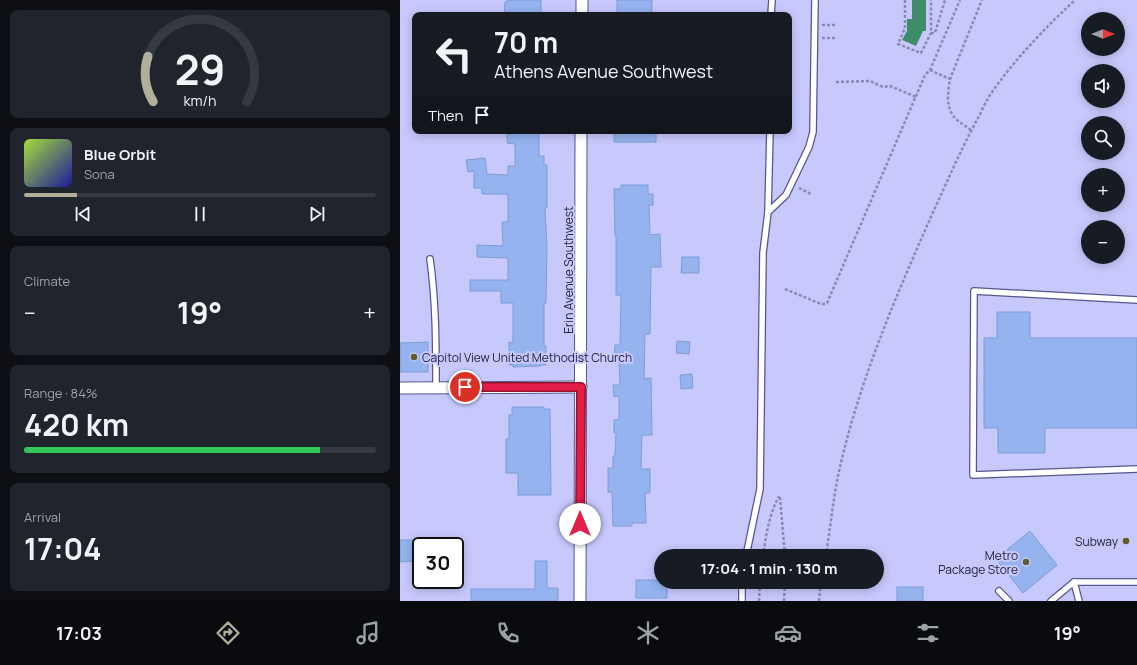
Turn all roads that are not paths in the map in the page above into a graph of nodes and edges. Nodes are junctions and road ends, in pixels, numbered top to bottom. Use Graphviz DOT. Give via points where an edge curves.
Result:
graph roads {
  1 [pos="582,0"];
  2 [pos="772,0"];
  3 [pos="815,0"];
  4 [pos="582,12"];
  5 [pos="772,12"];
  6 [pos="582,134"];
  7 [pos="770,134"];
  8 [pos="768,212"];
  9 [pos="430,259"];
  10 [pos="1137,300"];
  11 [pos="581,387"];
  12 [pos="400,388"];
  13 [pos="436,388"];
  14 [pos="1137,469"];
  15 [pos="747,549"];
  16 [pos="1074,582"];
  17 [pos="1137,582"];
  18 [pos="742,589"];
  19 [pos="999,591"];
  20 [pos="1058,598"];
  21 [pos="580,601"];
  22 [pos="742,601"];
  23 [pos="1009,601"];
  24 [pos="1051,601"];
  25 [pos="1079,601"];
  1 -- 4 [label="street"];
  2 -- 5 [label="lane"];
  3 -- 8 [label="lane" via="813,132 809,147 786,195"];
  6 -- 11 [label="street, Erin Avenue Southwest"];
  7 -- 8 [label="lane"];
  8 -- 15 [label="lane" via="763,253 760,489"];
  9 -- 13 [label="lane" via="434,290"];
  10 -- 14 [label="lane" via="974,291 973,475"];
  11 -- 13 [label="street"];
  11 -- 21 [label="street, Erin Avenue Southwest"];
  12 -- 13 [label="street"];
  16 -- 17 [label="lane"];
  16 -- 20 [label="lane"];
  16 -- 25 [label="lane"];
  18 -- 22 [label="lane"];
  19 -- 23 [label="lane"];
  20 -- 24 [label="lane"];
}
